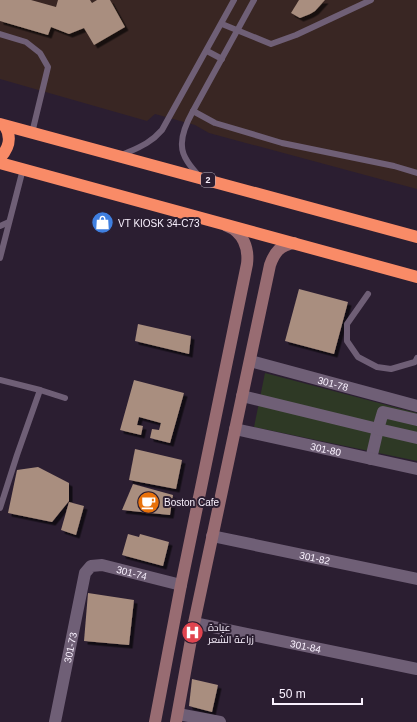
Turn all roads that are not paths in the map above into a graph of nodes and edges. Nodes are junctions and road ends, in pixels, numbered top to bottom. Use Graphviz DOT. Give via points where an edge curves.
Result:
graph roads {
  1 [pos="234,0"];
  2 [pos="254,0"];
  3 [pos="371,0"];
  4 [pos="222,24"];
  5 [pos="238,31"];
  6 [pos="0,34"];
  7 [pos="206,51"];
  8 [pos="222,59"];
  9 [pos="193,111"];
  10 [pos="3,125"];
  11 [pos="32,133"];
  12 [pos="119,156"];
  13 [pos="0,158"];
  14 [pos="0,163"];
  15 [pos="23,169"];
  16 [pos="417,173"];
  17 [pos="201,178"];
  18 [pos="9,222"];
  19 [pos="223,223"];
  20 [pos="0,226"];
  21 [pos="417,237"];
  22 [pos="294,243"];
  23 [pos="0,258"];
  24 [pos="417,277"];
  25 [pos="368,294"];
  26 [pos="417,358"];
  27 [pos="250,361"];
  28 [pos="0,380"];
  29 [pos="40,390"];
  30 [pos="242,396"];
  31 [pos="66,398"];
  32 [pos="417,406"];
  33 [pos="417,420"];
  34 [pos="235,429"];
  35 [pos="378,429"];
  36 [pos="416,435"];
  37 [pos="371,459"];
  38 [pos="417,469"];
  39 [pos="0,508"];
  40 [pos="212,536"];
  41 [pos="85,573"];
  42 [pos="417,579"];
  43 [pos="181,585"];
  44 [pos="194,623"];
  45 [pos="417,668"];
  46 [pos="177,718"];
  47 [pos="55,722"];
  48 [pos="155,722"];
  49 [pos="220,722"];
  1 -- 4 [label="lane"];
  2 -- 5 [label="lane"];
  3 -- 5 [label="lane" via="271,44"];
  4 -- 5 [label="lane"];
  4 -- 7 [label="lane"];
  5 -- 8 [label="lane"];
  6 -- 11 [label="lane" via="26,42 40,53 48,68"];
  7 -- 8 [label="lane"];
  7 -- 12 [label="lane" via="162,130 144,146"];
  8 -- 9 [label="lane"];
  9 -- 16 [label="lane" via="215,123 282,143"];
  9 -- 17 [label="lane" via="186,126 182,147 185,157"];
  10 -- 11 [label="highway, 2"];
  10 -- 13 [label="highway" via="8,130 9,141"];
  11 -- 12 [label="highway, 2"];
  12 -- 17 [label="highway, 2"];
  14 -- 15 [label="highway"];
  15 -- 18 [label="lane"];
  15 -- 19 [label="highway"];
  17 -- 21 [label="highway, 2"];
  18 -- 20 [label="lane"];
  18 -- 23 [label="lane"];
  19 -- 22 [label="highway"];
  19 -- 43 [label="main road" via="243,239 248,255 247,264"];
  22 -- 24 [label="highway"];
  22 -- 27 [label="main road" via="278,250 270,265"];
  25 -- 26 [label="lane" via="347,324 347,341 358,357 377,367 391,369 414,362"];
  27 -- 30 [label="main road"];
  27 -- 32 [label="street, 301-78"];
  28 -- 29 [label="lane"];
  29 -- 31 [label="lane"];
  29 -- 39 [label="lane"];
  30 -- 34 [label="main road"];
  30 -- 35 [label="street"];
  33 -- 35 [label="street" via="383,412"];
  34 -- 37 [label="street, 301-80"];
  34 -- 40 [label="main road"];
  35 -- 36 [label="street"];
  35 -- 37 [label="street"];
  37 -- 38 [label="street, 301-80"];
  40 -- 42 [label="street, 301-82"];
  40 -- 44 [label="main road"];
  41 -- 43 [label="street, 301-74" via="91,566 102,566"];
  41 -- 47 [label="street, 301-73"];
  43 -- 48 [label="main road"];
  44 -- 45 [label="street, 301-84"];
  44 -- 46 [label="main road"];
  46 -- 49 [label="street"];
}
